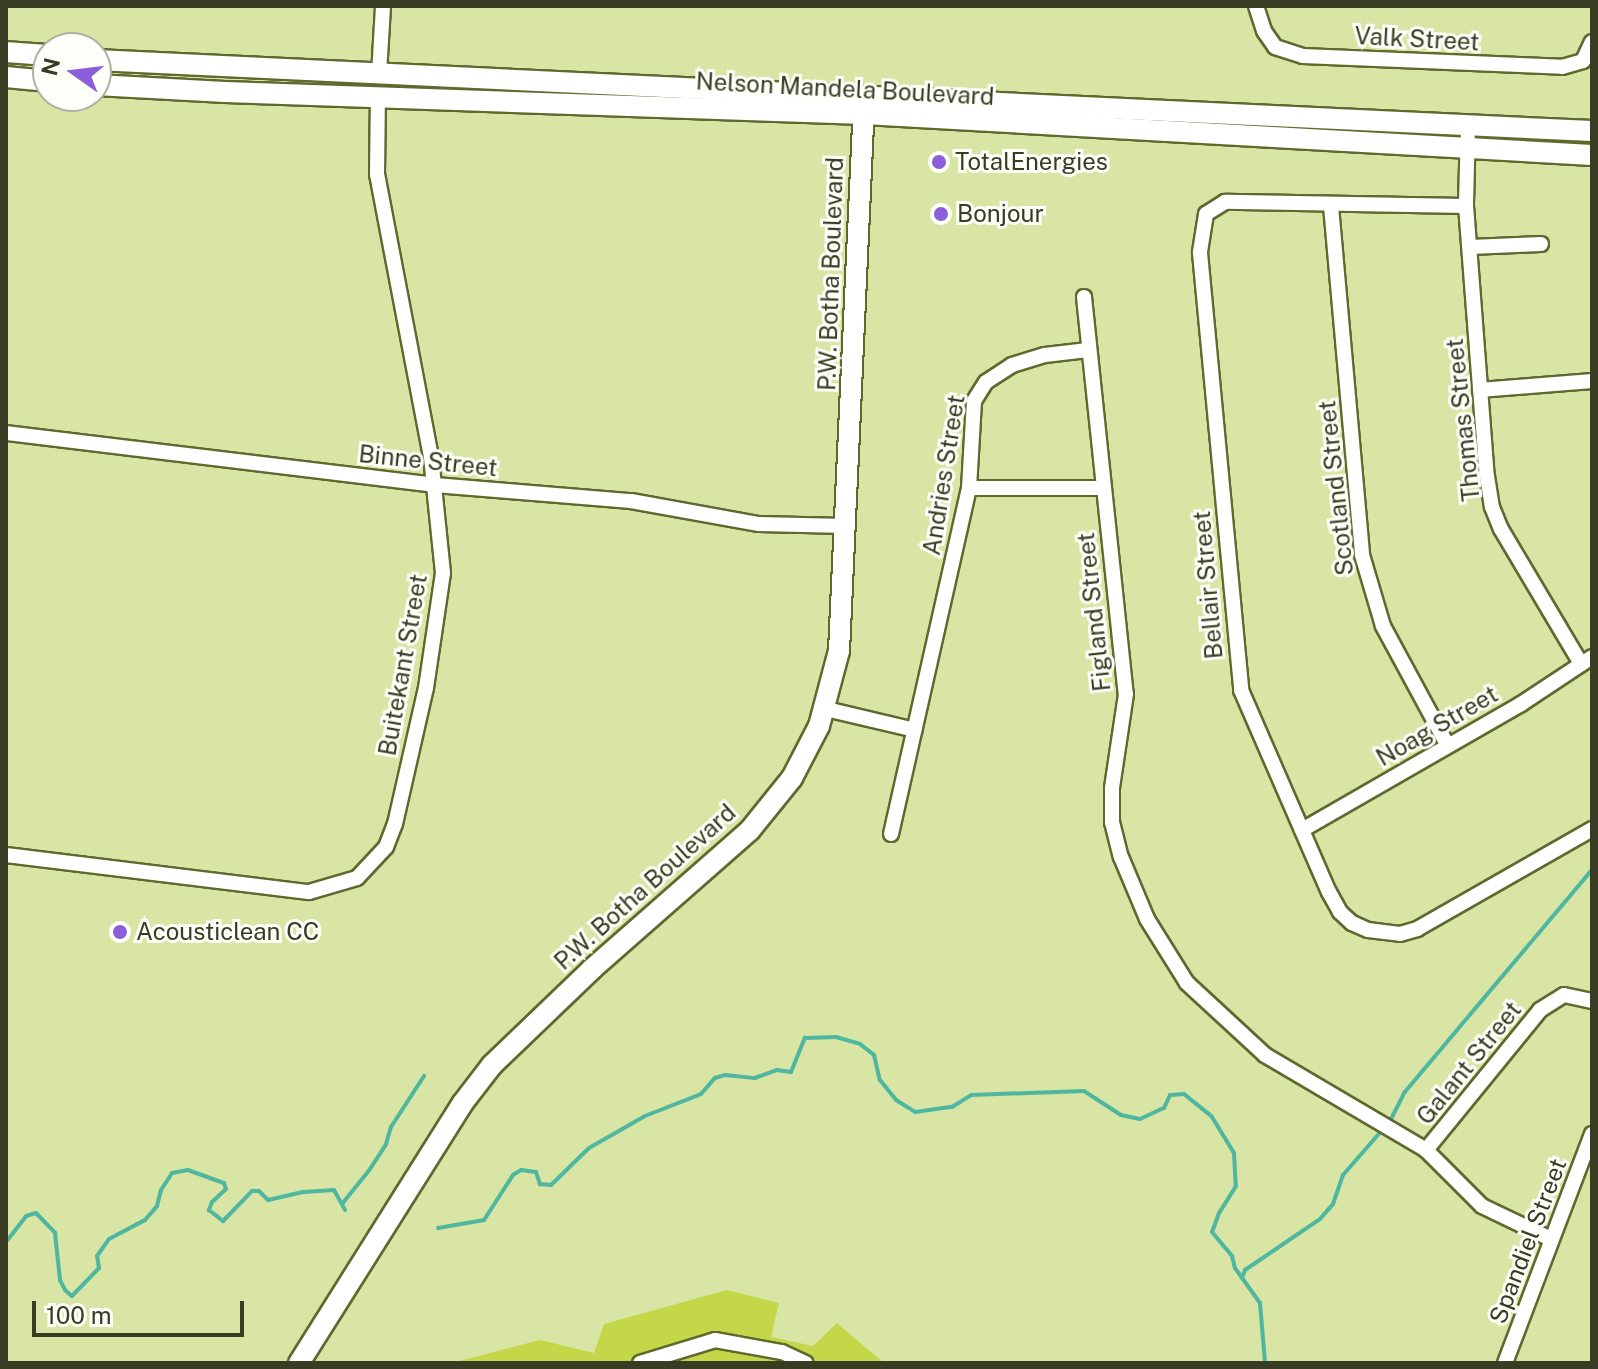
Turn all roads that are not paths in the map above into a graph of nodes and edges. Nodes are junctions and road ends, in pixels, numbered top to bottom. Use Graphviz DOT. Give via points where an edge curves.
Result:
graph roads {
  1 [pos="383,6"];
  2 [pos="1256,6"];
  3 [pos="1592,42"];
  4 [pos="6,52"];
  5 [pos="32,54"];
  6 [pos="112,61"];
  7 [pos="379,74"];
  8 [pos="6,77"];
  9 [pos="32,79"];
  10 [pos="626,85"];
  11 [pos="112,86"];
  12 [pos="378,95"];
  13 [pos="864,104"];
  14 [pos="624,106"];
  15 [pos="1224,124"];
  16 [pos="1468,127"];
  17 [pos="1592,131"];
  18 [pos="1467,148"];
  19 [pos="1592,155"];
  20 [pos="1331,206"];
  21 [pos="1466,206"];
  22 [pos="1541,244"];
  23 [pos="1470,247"];
  24 [pos="1084,297"];
  25 [pos="1088,350"];
  26 [pos="1592,381"];
  27 [pos="1480,390"];
  28 [pos="6,433"];
  29 [pos="435,485"];
  30 [pos="969,488"];
  31 [pos="1101,488"];
  32 [pos="846,526"];
  33 [pos="1586,660"];
  34 [pos="826,709"];
  35 [pos="915,730"];
  36 [pos="1448,746"];
  37 [pos="1592,829"];
  38 [pos="1302,830"];
  39 [pos="891,834"];
  40 [pos="6,855"];
  41 [pos="1592,1001"];
  42 [pos="1592,1134"];
  43 [pos="1426,1150"];
  44 [pos="1551,1239"];
  45 [pos="299,1363"];
  46 [pos="640,1363"];
  47 [pos="806,1363"];
  48 [pos="1505,1363"];
  1 -- 7 [label="street"];
  2 -- 3 [label="street, Valk Street" via="1275,47 1303,56 1562,67 1583,61"];
  4 -- 5 [label="street"];
  6 -- 7 [label="street, Nelson Mandela Boulevard"];
  7 -- 10 [label="street, Nelson Mandela Boulevard"];
  7 -- 12 [label="street"];
  8 -- 9 [label="street"];
  10 -- 13 [label="street, Nelson Mandela Boulevard"];
  10 -- 14 [label="street"];
  11 -- 12 [label="street, Nelson Mandela Boulevard"];
  12 -- 14 [label="street, Nelson Mandela Boulevard"];
  12 -- 29 [label="street, Buitekant Street" via="379,184"];
  13 -- 14 [label="street, Nelson Mandela Boulevard"];
  13 -- 15 [label="street, Nelson Mandela Boulevard"];
  13 -- 32 [label="street, P.W. Botha Boulevard"];
  15 -- 16 [label="street, Nelson Mandela Boulevard"];
  15 -- 18 [label="street, Nelson Mandela Boulevard"];
  16 -- 17 [label="street, Nelson Mandela Boulevard"];
  16 -- 18 [label="street, Thomas Street"];
  18 -- 19 [label="street, Nelson Mandela Boulevard"];
  18 -- 21 [label="street, Thomas Street"];
  20 -- 21 [label="street, Bellair Street"];
  20 -- 36 [label="street, Scotland Street" via="1362,555 1383,626"];
  20 -- 38 [label="street, Bellair Street" via="1225,202 1206,214 1200,237 1241,690"];
  21 -- 23 [label="street, Thomas Street"];
  22 -- 23 [label="street"];
  23 -- 27 [label="street, Thomas Street"];
  24 -- 25 [label="street, Figland Street"];
  25 -- 30 [label="street, Andries Street" via="1030,358 997,373 980,389 972,413"];
  25 -- 31 [label="street, Figland Street"];
  26 -- 27 [label="street"];
  27 -- 33 [label="street, Thomas Street" via="1492,507"];
  28 -- 29 [label="street, Binne Street"];
  29 -- 32 [label="street, Binne Street" via="631,501 759,524"];
  29 -- 40 [label="street, Buitekant Street" via="443,573 440,609 395,824 371,867 357,878 309,892"];
  30 -- 31 [label="street"];
  30 -- 35 [label="street, Andries Street"];
  31 -- 43 [label="street, Figland Street" via="1126,694 1112,822 1147,919 1187,983 1265,1055"];
  32 -- 34 [label="street, P.W. Botha Boulevard" via="839,651"];
  33 -- 36 [label="street, Noag Street"];
  34 -- 35 [label="street"];
  34 -- 45 [label="street, P.W. Botha Boulevard" via="792,778 750,830 492,1065"];
  35 -- 39 [label="street, Andries Street"];
  36 -- 38 [label="street, Noag Street"];
  37 -- 38 [label="street, Bellair Street" via="1435,920 1400,934 1368,930 1340,912"];
  41 -- 43 [label="street, Galant Street" via="1564,995 1540,1010"];
  42 -- 44 [label="street, Spandiel Street"];
  43 -- 44 [label="street, Figland Street" via="1482,1206"];
  44 -- 48 [label="street, Spandiel Street"];
  46 -- 47 [label="street" via="715,1340 782,1352"];
}
